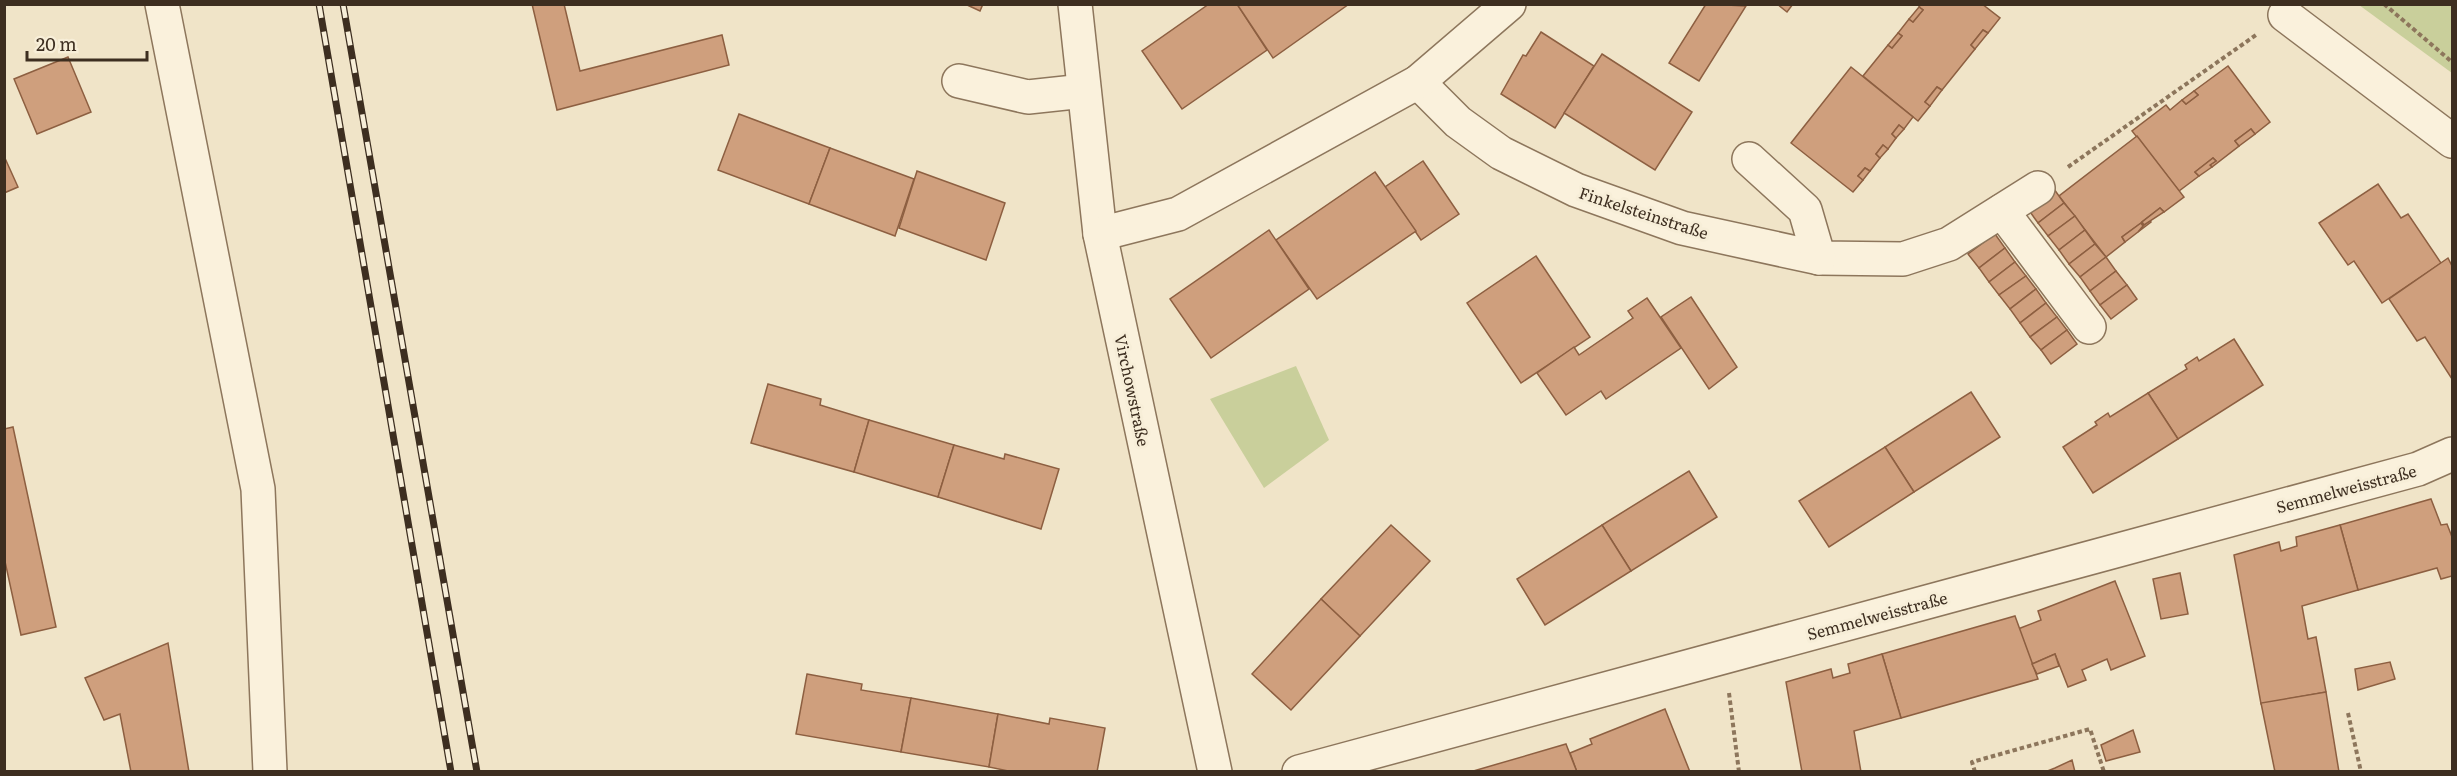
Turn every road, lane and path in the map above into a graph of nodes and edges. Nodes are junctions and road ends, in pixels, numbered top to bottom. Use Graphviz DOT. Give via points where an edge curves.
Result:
graph roads {
  1 [pos="162,4"];
  2 [pos="1075,4"];
  3 [pos="1509,4"];
  4 [pos="2384,4"];
  5 [pos="2285,15"];
  6 [pos="2452,62"];
  7 [pos="959,81"];
  8 [pos="1418,82"];
  9 [pos="1084,91"];
  10 [pos="2452,141"];
  11 [pos="1749,159"];
  12 [pos="2038,188"];
  13 [pos="2002,211"];
  14 [pos="1100,234"];
  15 [pos="1819,258"];
  16 [pos="2089,327"];
  17 [pos="2452,454"];
  18 [pos="1724,657"];
  19 [pos="2348,713"];
  20 [pos="270,771"];
  21 [pos="1215,771"];
  22 [pos="1299,771"];
  23 [pos="1739,771"];
  24 [pos="1975,771"];
  25 [pos="2104,771"];
  26 [pos="2361,771"];
  1 -- 20 [label="street" via="258,489"];
  2 -- 9 [label="street, Virchowstraße"];
  3 -- 8 [label="street"];
  4 -- 6 [label="path"];
  5 -- 10 [label="street"];
  5 -- 12 [label="path"];
  7 -- 9 [label="street" via="1028,97"];
  8 -- 14 [label="street" via="1178,214"];
  8 -- 15 [label="street, Finkelsteinstraße" via="1458,122 1501,153 1576,190 1682,228"];
  9 -- 14 [label="street, Virchowstraße"];
  11 -- 15 [label="street" via="1805,210"];
  12 -- 13 [label="street, Finkelsteinstraße"];
  13 -- 15 [label="street, Finkelsteinstraße" via="1949,244 1903,259"];
  13 -- 16 [label="street"];
  14 -- 21 [label="street, Virchowstraße"];
  17 -- 18 [label="street, Semmelweisstraße" via="2418,469"];
  18 -- 22 [label="street, Semmelweisstraße"];
  18 -- 23 [label="path"];
  19 -- 26 [label="path"];
  24 -- 25 [label="path" via="1972,762 2090,729"];
}
